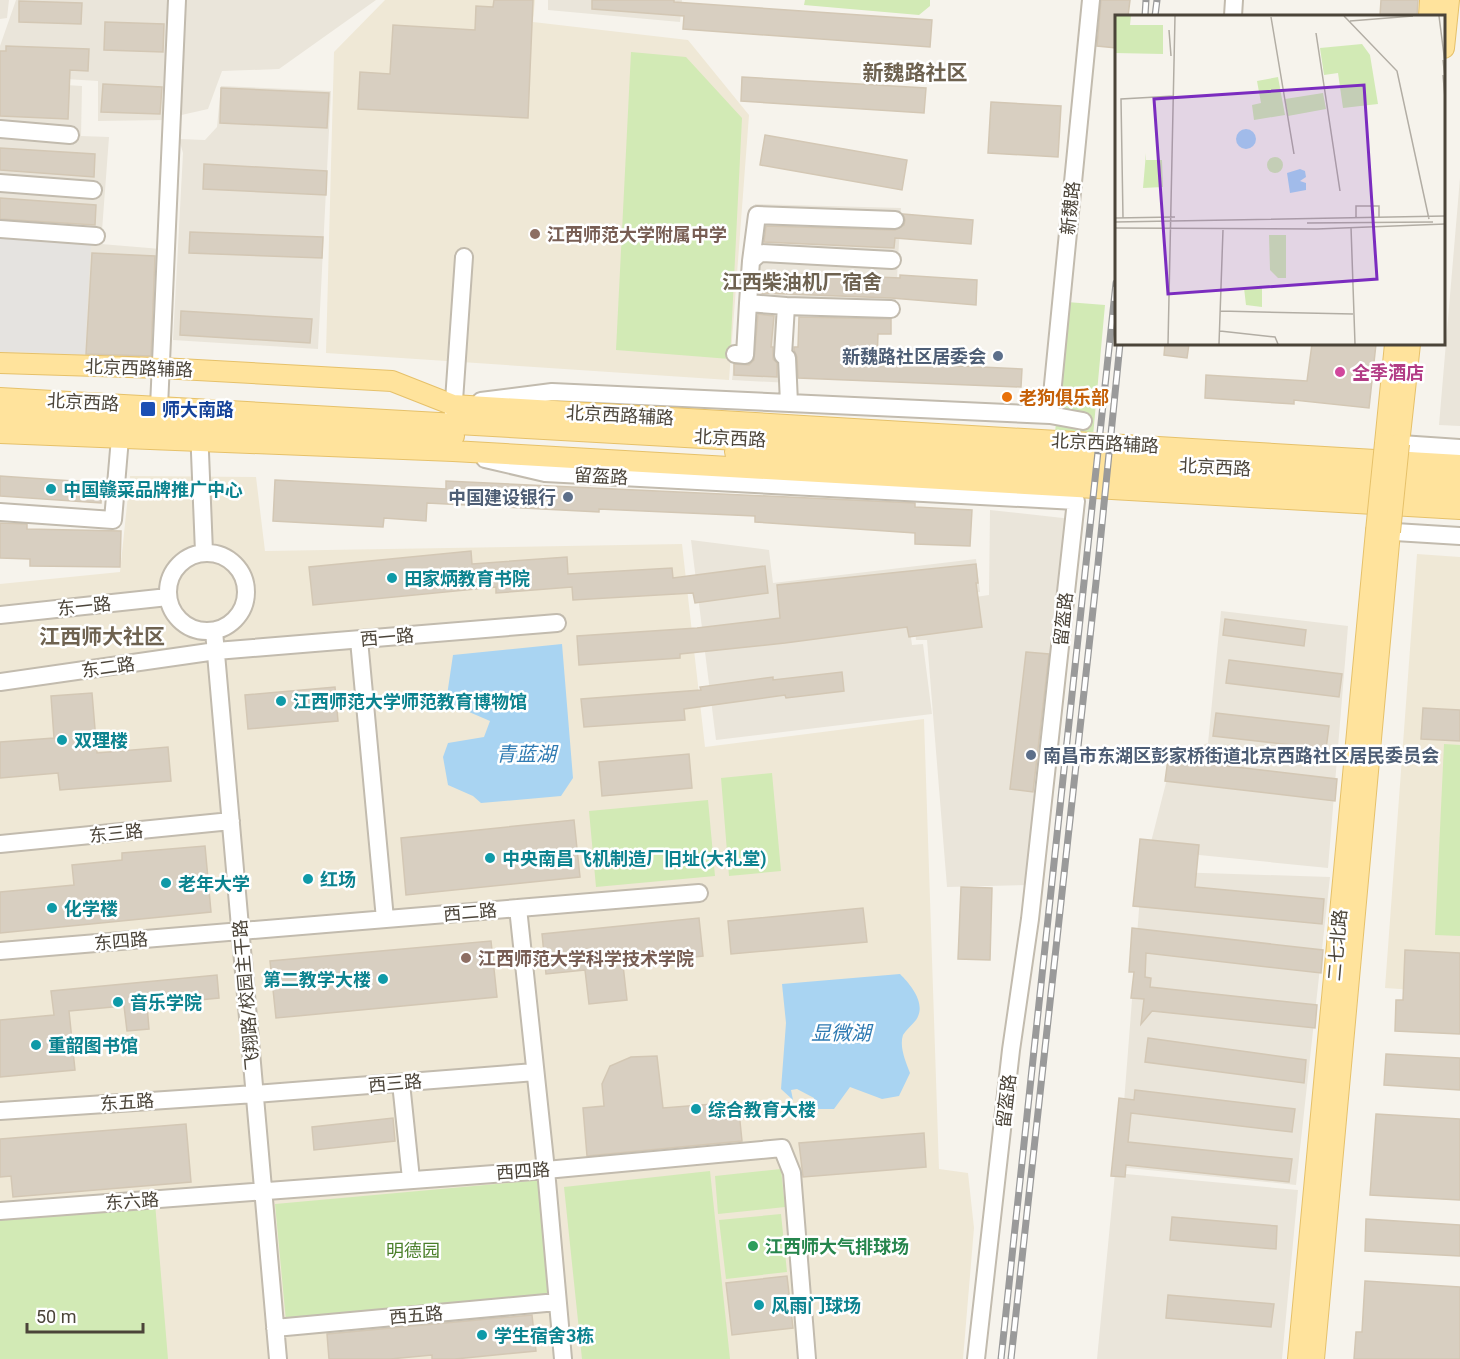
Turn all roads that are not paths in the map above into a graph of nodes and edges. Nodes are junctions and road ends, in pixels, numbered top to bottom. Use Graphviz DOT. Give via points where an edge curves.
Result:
graph roads {
  1 [pos="177,0"];
  2 [pos="1091,0"];
  3 [pos="1234,0"];
  4 [pos="1430,0"];
  5 [pos="1449,0"];
  6 [pos="1233,15"];
  7 [pos="1429,15"];
  8 [pos="1445,32"];
  9 [pos="0,129"];
  10 [pos="70,135"];
  11 [pos="0,183"];
  12 [pos="93,190"];
  13 [pos="896,220"];
  14 [pos="0,229"];
  15 [pos="96,236"];
  16 [pos="464,257"];
  17 [pos="892,260"];
  18 [pos="751,261"];
  19 [pos="748,303"];
  20 [pos="786,306"];
  21 [pos="891,309"];
  22 [pos="1395,345"];
  23 [pos="1410,345"];
  24 [pos="735,354"];
  25 [pos="0,363"];
  26 [pos="161,368"];
  27 [pos="0,398"];
  28 [pos="789,403"];
  29 [pos="159,407"];
  30 [pos="453,413"];
  31 [pos="0,415"];
  32 [pos="1050,415"];
  33 [pos="1083,421"];
  34 [pos="0,433"];
  35 [pos="200,433"];
  36 [pos="120,438"];
  37 [pos="1392,443"];
  38 [pos="1460,447"];
  39 [pos="453,452"];
  40 [pos="1460,465"];
  41 [pos="1460,481"];
  42 [pos="1460,495"];
  43 [pos="1460,509"];
  44 [pos="0,512"];
  45 [pos="1383,531"];
  46 [pos="1460,536"];
  47 [pos="204,552"];
  48 [pos="168,597"];
  49 [pos="0,615"];
  50 [pos="557,623"];
  51 [pos="214,631"];
  52 [pos="359,640"];
  53 [pos="216,651"];
  54 [pos="0,682"];
  55 [pos="231,821"];
  56 [pos="0,844"];
  57 [pos="699,893"];
  58 [pos="518,908"];
  59 [pos="385,919"];
  60 [pos="241,931"];
  61 [pos="0,951"];
  62 [pos="535,1072"];
  63 [pos="401,1083"];
  64 [pos="255,1094"];
  65 [pos="0,1111"];
  66 [pos="546,1170"];
  67 [pos="411,1179"];
  68 [pos="264,1191"];
  69 [pos="0,1211"];
  70 [pos="557,1302"];
  71 [pos="275,1328"];
  72 [pos="278,1359"];
  73 [pos="563,1359"];
  74 [pos="807,1359"];
  75 [pos="976,1359"];
  76 [pos="1298,1359"];
  77 [pos="1314,1359"];
  1 -- 26 [label="street"];
  2 -- 32 [label="street, 新魏路"];
  3 -- 6 [label="street"];
  4 -- 7 [label="main road"];
  5 -- 8 [label="main road"];
  9 -- 10 [label="street"];
  11 -- 12 [label="street"];
  13 -- 18 [label="street" via="757,215"];
  14 -- 15 [label="street"];
  16 -- 30 [label="street"];
  17 -- 18 [label="street" via="760,253"];
  18 -- 19 [label="street"];
  19 -- 20 [label="street"];
  19 -- 24 [label="street" via="745,355"];
  20 -- 21 [label="street"];
  20 -- 28 [label="street" via="783,355 788,358"];
  22 -- 37 [label="main road"];
  23 -- 37 [label="main road"];
  25 -- 26 [label="main road, 北京西路辅路"];
  26 -- 29 [label="street"];
  26 -- 30 [label="main road, 北京西路辅路" via="392,381"];
  27 -- 29 [label="main road, 北京西路"];
  28 -- 30 [label="street" via="552,392"];
  28 -- 32 [label="street"];
  29 -- 30 [label="main road, 北京西路"];
  30 -- 40 [label="main road, 北京西路辅路"];
  30 -- 41 [label="main road, 北京西路"];
  31 -- 35 [label="main road, 北京西路"];
  32 -- 33 [label="street"];
  34 -- 36 [label="main road"];
  35 -- 36 [label="main road"];
  35 -- 39 [label="main road"];
  35 -- 42 [label="main road, 北京西路" via="453,436"];
  35 -- 47 [label="street"];
  36 -- 44 [label="street" via="113,519"];
  37 -- 38 [label="street"];
  37 -- 45 [label="main road, bridge"];
  39 -- 43 [label="main road"];
  39 -- 75 [label="street, 留盔路" via="545,473 1076,501"];
  45 -- 46 [label="street"];
  45 -- 76 [label="main road, 二七北路"];
  45 -- 77 [label="main road, 二七北路"];
  47 -- 48 [label="street" via="181,562 168,584"];
  47 -- 51 [label="street" via="230,559 243,574 247,593 237,618"];
  48 -- 49 [label="street, 东一路"];
  48 -- 51 [label="street" via="184,623 201,631"];
  50 -- 52 [label="street, 西一路"];
  51 -- 53 [label="street, 飞翔路/校园主干路"];
  52 -- 53 [label="street, 西一路"];
  52 -- 59 [label="street"];
  53 -- 54 [label="street, 东二路"];
  53 -- 55 [label="street, 飞翔路/校园主干路"];
  55 -- 56 [label="street, 东三路"];
  55 -- 60 [label="street, 飞翔路/校园主干路"];
  57 -- 58 [label="street, 西二路"];
  58 -- 59 [label="street, 西二路"];
  58 -- 62 [label="street"];
  59 -- 60 [label="street, 西二路"];
  60 -- 61 [label="street, 东四路"];
  60 -- 64 [label="street, 飞翔路/校园主干路"];
  62 -- 63 [label="street, 西三路"];
  62 -- 66 [label="street"];
  63 -- 64 [label="street, 西三路"];
  63 -- 67 [label="street"];
  64 -- 65 [label="street, 东五路"];
  64 -- 68 [label="street, 飞翔路/校园主干路"];
  66 -- 67 [label="street, 西四路"];
  66 -- 70 [label="street"];
  66 -- 74 [label="street, 西四路" via="782,1148 792,1173"];
  67 -- 68 [label="street, 西四路"];
  68 -- 69 [label="street, 东六路"];
  68 -- 71 [label="street, 飞翔路/校园主干路"];
  70 -- 71 [label="street, 西五路"];
  70 -- 73 [label="street"];
  71 -- 72 [label="street, 飞翔路/校园主干路"];
}
